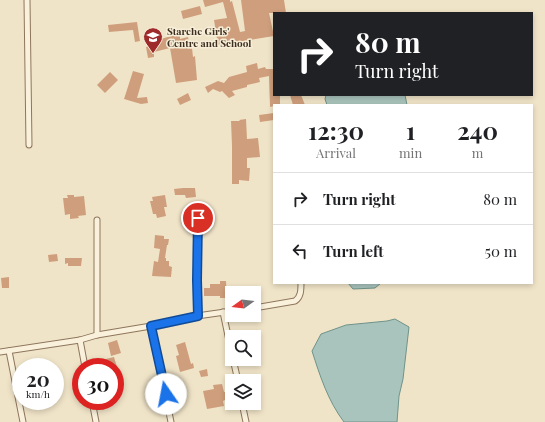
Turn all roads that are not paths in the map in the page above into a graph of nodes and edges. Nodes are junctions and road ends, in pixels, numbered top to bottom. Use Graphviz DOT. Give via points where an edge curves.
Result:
graph roads {
  1 [pos="27,0"];
  2 [pos="29,145"];
  3 [pos="198,218"];
  4 [pos="97,220"];
  5 [pos="300,284"];
  6 [pos="261,307"];
  7 [pos="223,312"];
  8 [pos="198,316"];
  9 [pos="151,326"];
  10 [pos="227,330"];
  11 [pos="97,335"];
  12 [pos="80,340"];
  13 [pos="0,352"];
  14 [pos="9,352"];
  15 [pos="83,358"];
  16 [pos="94,410"];
  17 [pos="243,410"];
  18 [pos="23,422"];
  19 [pos="96,422"];
  20 [pos="172,422"];
  21 [pos="246,422"];
  1 -- 2 [label="street"];
  3 -- 8 [label="street"];
  4 -- 11 [label="street"];
  5 -- 6 [label="street" via="299,299"];
  7 -- 8 [label="street"];
  7 -- 10 [label="street"];
  8 -- 9 [label="street"];
  9 -- 11 [label="street"];
  9 -- 20 [label="street"];
  11 -- 12 [label="street"];
  12 -- 14 [label="street"];
  12 -- 15 [label="street"];
  13 -- 14 [label="street"];
  14 -- 18 [label="street"];
  16 -- 19 [label="street"];
  17 -- 21 [label="street"];
}
